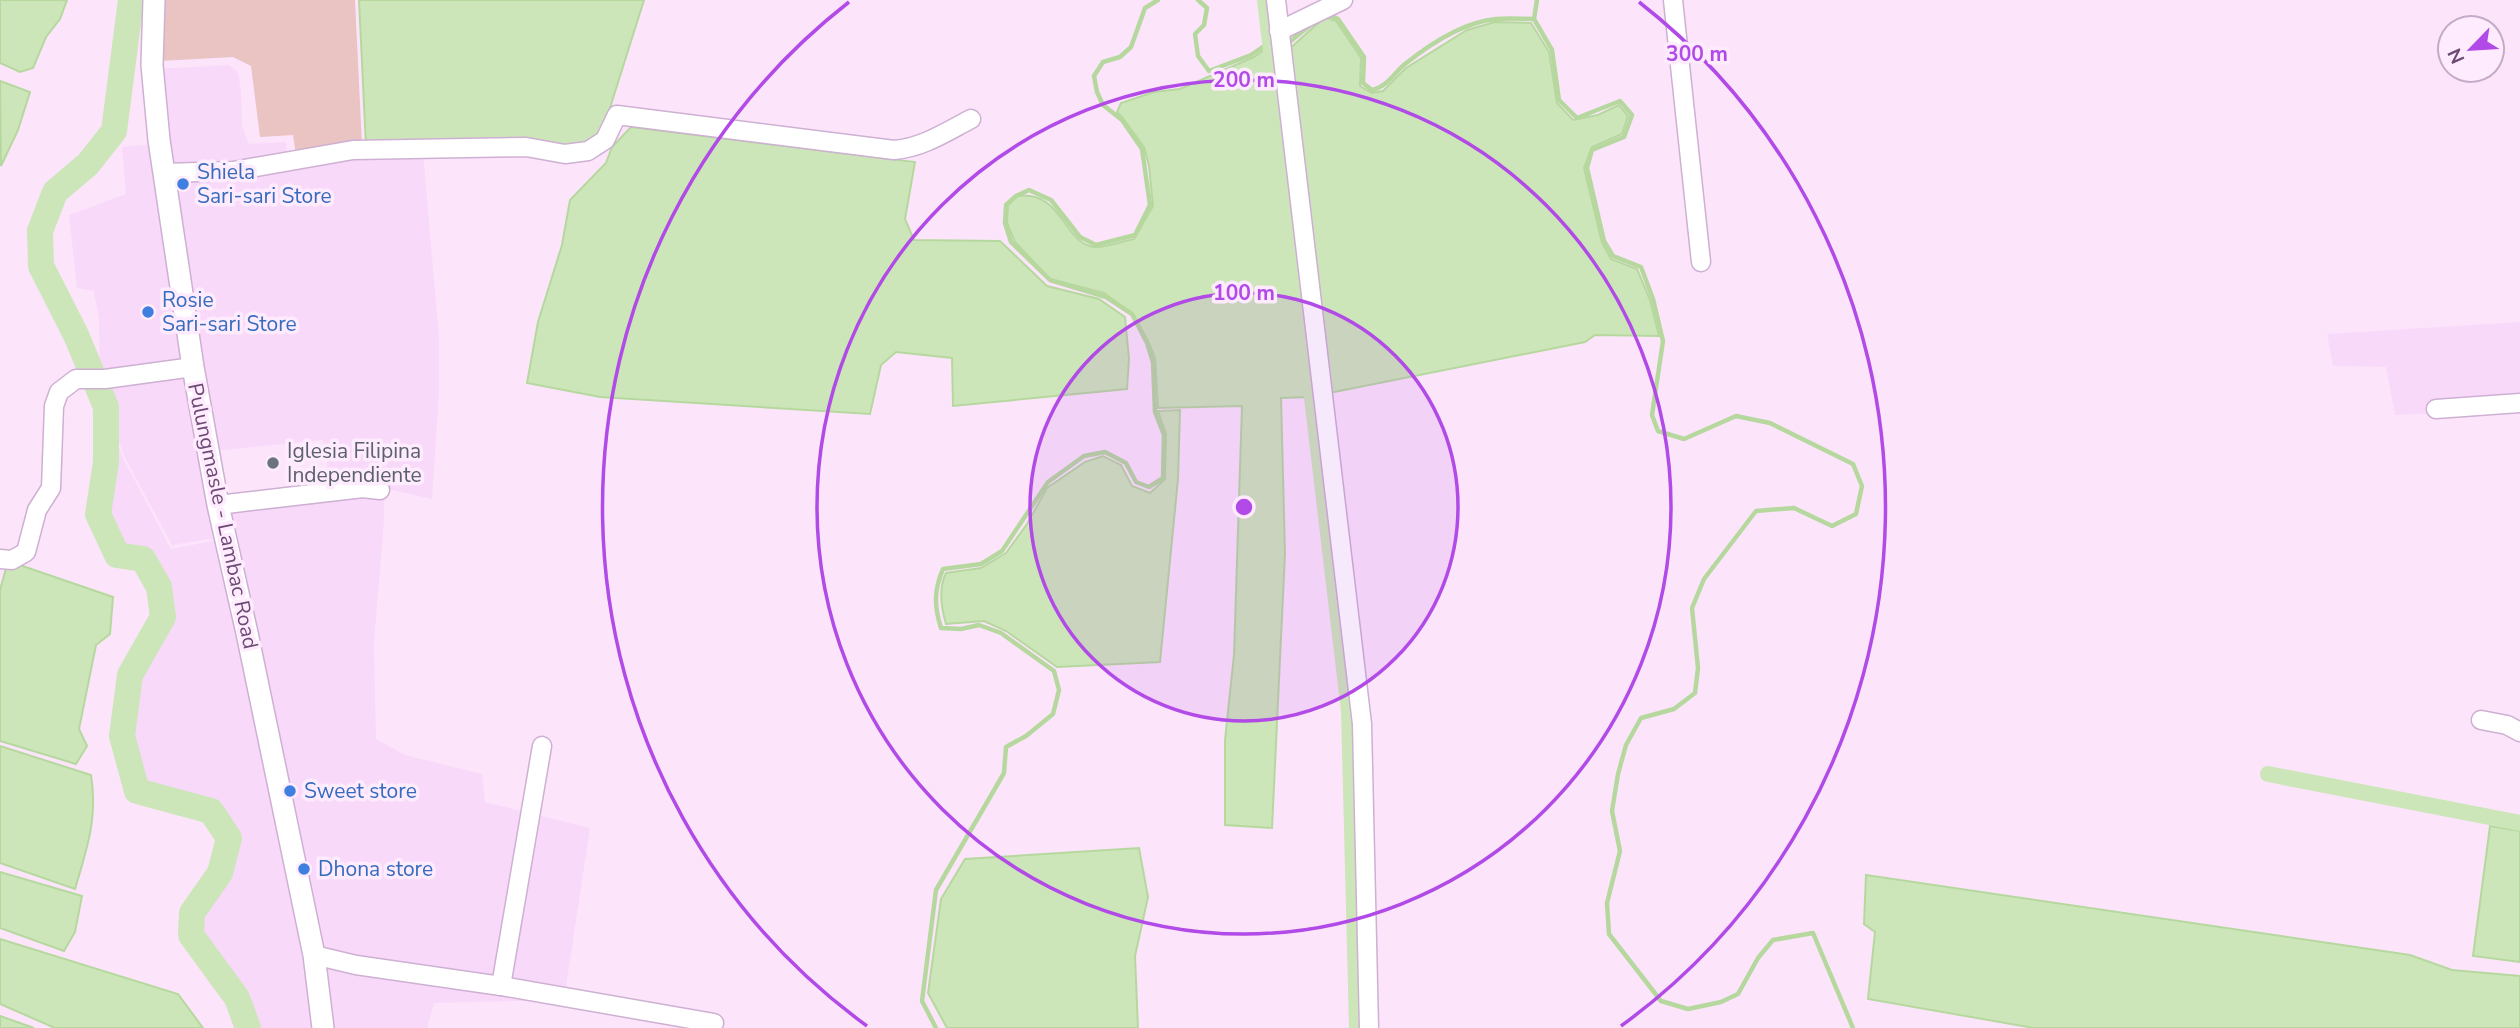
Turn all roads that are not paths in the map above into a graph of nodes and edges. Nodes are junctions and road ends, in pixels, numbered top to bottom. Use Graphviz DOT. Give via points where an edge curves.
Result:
graph roads {
  1 [pos="154,0"];
  2 [pos="1276,0"];
  3 [pos="1343,0"];
  4 [pos="1673,0"];
  5 [pos="1280,41"];
  6 [pos="971,119"];
  7 [pos="163,173"];
  8 [pos="1701,261"];
  9 [pos="193,367"];
  10 [pos="2520,403"];
  11 [pos="2436,410"];
  12 [pos="380,490"];
  13 [pos="218,505"];
  14 [pos="0,559"];
  15 [pos="2481,720"];
  16 [pos="2520,732"];
  17 [pos="542,746"];
  18 [pos="314,955"];
  19 [pos="501,986"];
  20 [pos="714,1023"];
  21 [pos="323,1028"];
  22 [pos="1369,1028"];
  1 -- 7 [label="street, Pulungmasle - Lambac Road" via="152,65"];
  2 -- 5 [label="street"];
  3 -- 5 [label="street"];
  4 -- 8 [label="street"];
  5 -- 22 [label="street" via="1362,724"];
  6 -- 7 [label="street" via="923,144 894,150 617,115 605,140 589,151 565,154 526,147 353,150 233,171"];
  7 -- 9 [label="street, Pulungmasle - Lambac Road"];
  9 -- 13 [label="street, Pulungmasle - Lambac Road"];
  9 -- 14 [label="street" via="76,379 58,392 51,488 37,510 26,552 12,560"];
  10 -- 11 [label="street"];
  12 -- 13 [label="street" via="363,488"];
  13 -- 18 [label="street, Pulungmasle - Lambac Road"];
  15 -- 16 [label="street"];
  17 -- 19 [label="street"];
  18 -- 19 [label="street"];
  18 -- 21 [label="street, Pulungmasle - Lambac Road"];
  19 -- 20 [label="street"];
}
